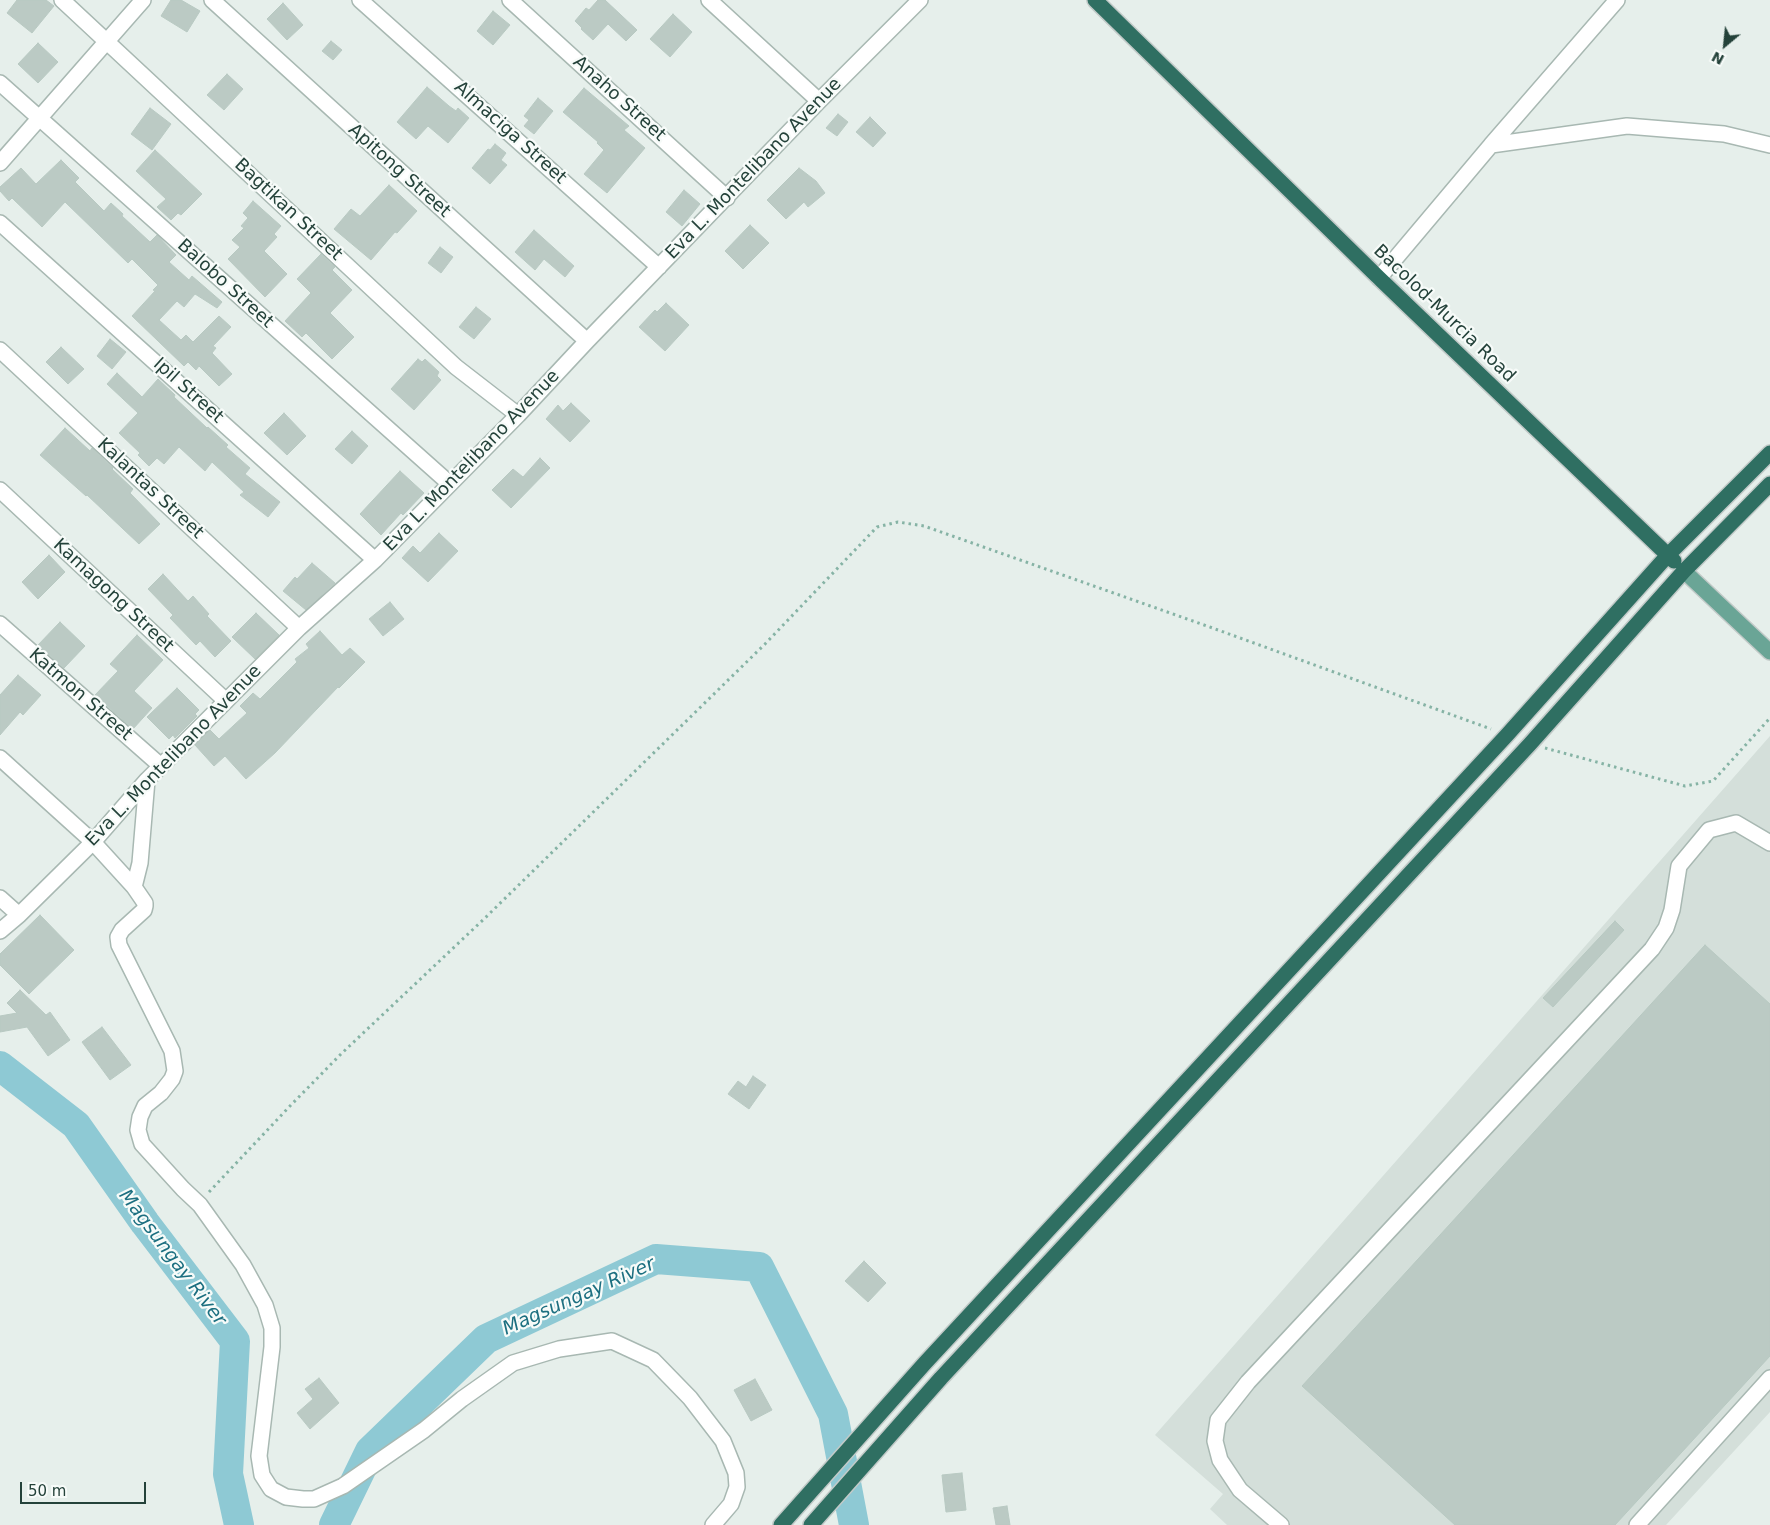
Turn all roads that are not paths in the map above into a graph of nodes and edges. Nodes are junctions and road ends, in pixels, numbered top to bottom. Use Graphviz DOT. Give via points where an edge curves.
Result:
graph roads {
  1 [pos="62,0"];
  2 [pos="143,0"];
  3 [pos="212,0"];
  4 [pos="360,0"];
  5 [pos="510,0"];
  6 [pos="709,0"];
  7 [pos="920,0"];
  8 [pos="1095,0"];
  9 [pos="1617,0"];
  10 [pos="107,42"];
  11 [pos="0,83"];
  12 [pos="819,101"];
  13 [pos="38,119"];
  14 [pos="1492,145"];
  15 [pos="1770,145"];
  16 [pos="0,163"];
  17 [pos="727,198"];
  18 [pos="0,223"];
  19 [pos="659,267"];
  20 [pos="1379,278"];
  21 [pos="587,341"];
  22 [pos="0,350"];
  23 [pos="518,415"];
  24 [pos="1770,453"];
  25 [pos="450,484"];
  26 [pos="1770,484"];
  27 [pos="0,490"];
  28 [pos="1668,555"];
  29 [pos="375,560"];
  30 [pos="1684,571"];
  31 [pos="0,624"];
  32 [pos="299,628"];
  33 [pos="1770,652"];
  34 [pos="226,701"];
  35 [pos="0,758"];
  36 [pos="161,766"];
  37 [pos="147,780"];
  38 [pos="93,842"];
  39 [pos="1770,842"];
  40 [pos="134,887"];
  41 [pos="0,898"];
  42 [pos="19,915"];
  43 [pos="0,930"];
  44 [pos="1770,1378"];
  45 [pos="712,1525"];
  46 [pos="781,1525"];
  47 [pos="811,1525"];
  48 [pos="1280,1525"];
  49 [pos="1637,1525"];
  1 -- 10 [label="street, Bagtikan Street"];
  2 -- 10 [label="street"];
  3 -- 21 [label="street, Apitong Street"];
  4 -- 19 [label="street, Almaciga Street"];
  5 -- 17 [label="street, Anaho Street"];
  6 -- 12 [label="street"];
  7 -- 12 [label="street, Eva L. Montelibano Avenue"];
  8 -- 20 [label="highway, Bacolod-Murcia Road"];
  9 -- 14 [label="street"];
  10 -- 13 [label="street"];
  10 -- 23 [label="street, Bagtikan Street" via="456,367"];
  11 -- 13 [label="street, Balobo Street"];
  12 -- 17 [label="street, Eva L. Montelibano Avenue"];
  13 -- 16 [label="street"];
  13 -- 25 [label="street, Balobo Street"];
  14 -- 15 [label="street" via="1627,126 1724,134"];
  14 -- 20 [label="street"];
  17 -- 19 [label="street, Eva L. Montelibano Avenue"];
  18 -- 29 [label="street, Ipil Street"];
  19 -- 21 [label="street, Eva L. Montelibano Avenue"];
  20 -- 28 [label="highway, Bacolod-Murcia Road"];
  21 -- 23 [label="street, Eva L. Montelibano Avenue"];
  22 -- 32 [label="street, Kalantas Street"];
  23 -- 25 [label="street, Eva L. Montelibano Avenue"];
  24 -- 28 [label="highway"];
  25 -- 29 [label="street, Eva L. Montelibano Avenue"];
  26 -- 30 [label="highway"];
  27 -- 34 [label="street, Kamagong Street"];
  28 -- 30 [label="highway, Bacolod-Murcia Road"];
  28 -- 46 [label="highway" via="1507,735 924,1363"];
  29 -- 32 [label="street, Eva L. Montelibano Avenue"];
  30 -- 33 [label="main road, Bacolod-Murcia Road"];
  30 -- 47 [label="highway" via="1530,744 941,1378"];
  31 -- 36 [label="street, Katmon Street"];
  32 -- 34 [label="street, Eva L. Montelibano Avenue"];
  34 -- 36 [label="street, Eva L. Montelibano Avenue"];
  35 -- 38 [label="street"];
  36 -- 37 [label="street, Eva L. Montelibano Avenue"];
  37 -- 38 [label="street, Eva L. Montelibano Avenue"];
  37 -- 40 [label="street" via="140,863"];
  38 -- 40 [label="street"];
  38 -- 42 [label="street, Eva L. Montelibano Avenue"];
  39 -- 48 [label="street" via="1736,823 1709,830 1678,866 1672,910 1666,928 1652,949 1248,1382 1218,1420 1216,1441 1220,1460 1240,1490"];
  40 -- 45 [label="street" via="145,906 144,910 122,930 118,937 119,945 172,1051 175,1071 161,1093 145,1106 138,1130 142,1144 200,1205 243,1265 265,1305 272,1328 272,1348 259,1456 262,1474 271,1489 286,1497 314,1499 343,1486 514,1363 559,1349 612,1341 653,1360 690,1398 723,1441 736,1473 737,1487 731,1504"];
  41 -- 42 [label="street"];
  42 -- 43 [label="street, Eva L. Montelibano Avenue"];
  44 -- 49 [label="street"];
}
